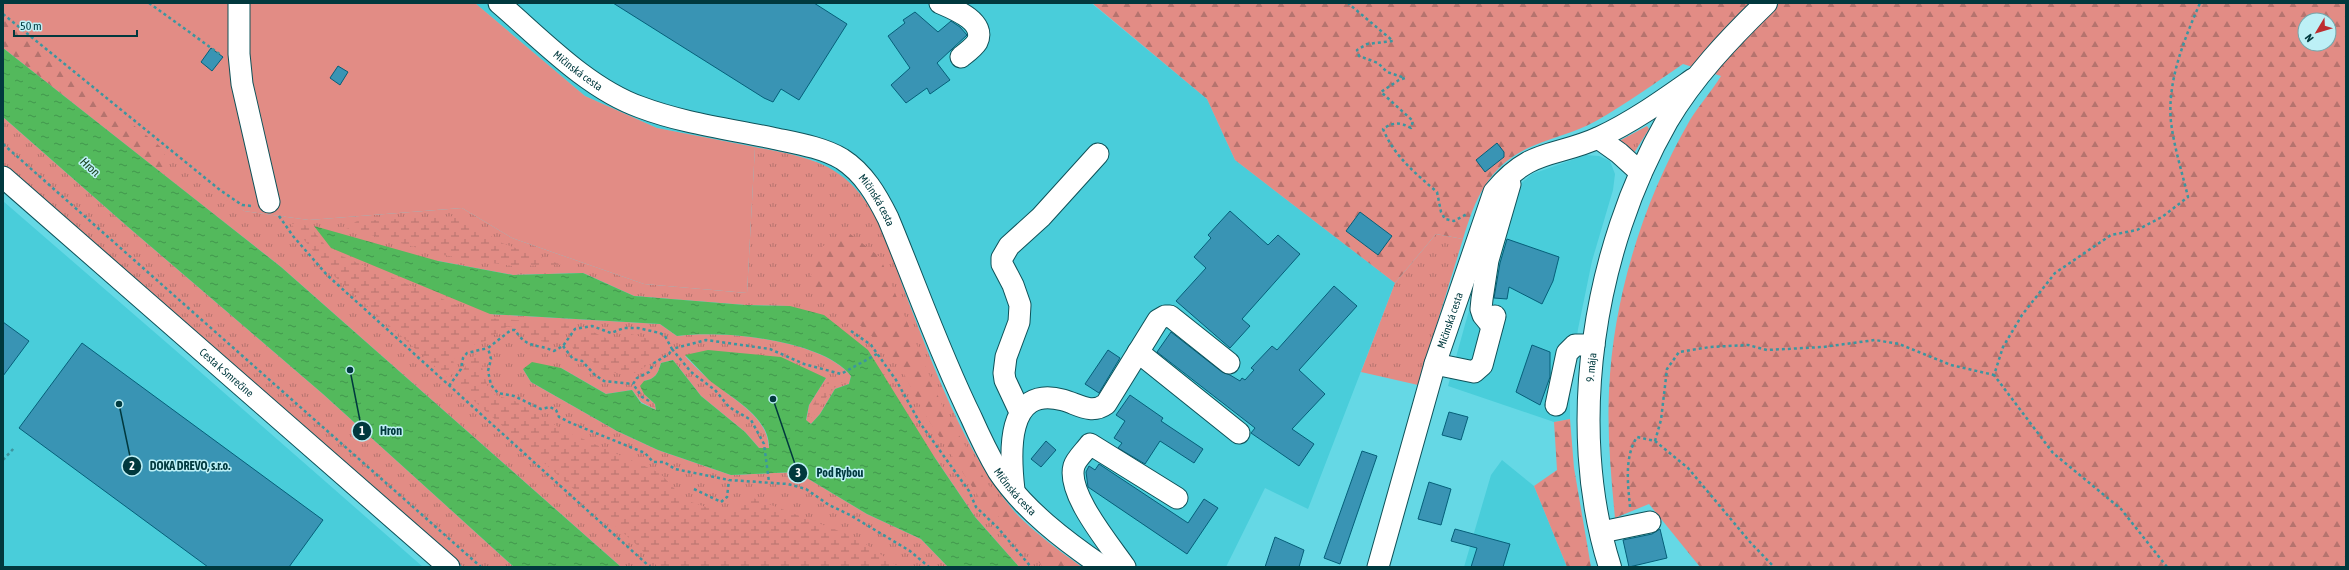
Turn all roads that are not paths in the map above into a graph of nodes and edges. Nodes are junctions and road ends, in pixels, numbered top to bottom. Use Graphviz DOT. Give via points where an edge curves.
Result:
graph roads {
  1 [pos="239,3"];
  2 [pos="499,3"];
  3 [pos="940,3"];
  4 [pos="1766,3"];
  5 [pos="961,57"];
  6 [pos="1698,75"];
  7 [pos="1598,138"];
  8 [pos="1098,154"];
  9 [pos="1515,170"];
  10 [pos="1641,173"];
  11 [pos="3,177"];
  12 [pos="269,202"];
  13 [pos="1594,345"];
  14 [pos="1138,352"];
  15 [pos="1229,363"];
  16 [pos="1435,364"];
  17 [pos="1556,405"];
  18 [pos="1020,412"];
  19 [pos="1239,433"];
  20 [pos="1014,491"];
  21 [pos="1177,498"];
  22 [pos="1641,524"];
  23 [pos="1602,532"];
  24 [pos="449,567"];
  25 [pos="1103,567"];
  26 [pos="1125,567"];
  27 [pos="1378,567"];
  28 [pos="1610,567"];
  1 -- 12 [label="street" via="242,84"];
  2 -- 20 [label="street, Mičinská cesta" via="592,82 639,107 818,149 842,159 862,175 888,218 956,387 998,471"];
  3 -- 5 [label="street" via="965,16 976,26 979,34 976,43"];
  4 -- 6 [label="main road, 9. mája"];
  6 -- 7 [label="street, Mičinská cesta" via="1651,109"];
  6 -- 10 [label="main road, 9. mája" via="1667,121"];
  7 -- 9 [label="street, Mičinská cesta" via="1542,155"];
  7 -- 10 [label="street"];
  8 -- 18 [label="street" via="1057,201 1010,246 1002,258 1002,264 1020,305 1019,322 1006,357 1004,373"];
  9 -- 16 [label="street, Mičinská cesta" via="1494,192"];
  9 -- 16 [label="street" via="1488,260 1481,309 1483,315 1493,321 1482,365 1474,372"];
  10 -- 13 [label="main road, 9. mája" via="1624,215 1606,279"];
  11 -- 24 [label="street, Cesta k Smrečine"];
  13 -- 17 [label="street" via="1575,345 1567,353"];
  13 -- 23 [label="main road, 9. mája" via="1590,372 1589,421 1591,466"];
  14 -- 15 [label="street" via="1158,320 1170,316"];
  14 -- 18 [label="street" via="1106,404 1100,408 1086,408 1053,398 1034,402"];
  14 -- 19 [label="street"];
  16 -- 27 [label="street, Mičinská cesta" via="1419,447"];
  18 -- 20 [label="street" via="1010,449"];
  20 -- 25 [label="street, Mičinská cesta" via="1075,548"];
  21 -- 26 [label="street" via="1090,444 1074,466 1073,478 1077,493"];
  22 -- 23 [label="street"];
  23 -- 28 [label="main road, 9. mája"];
}
